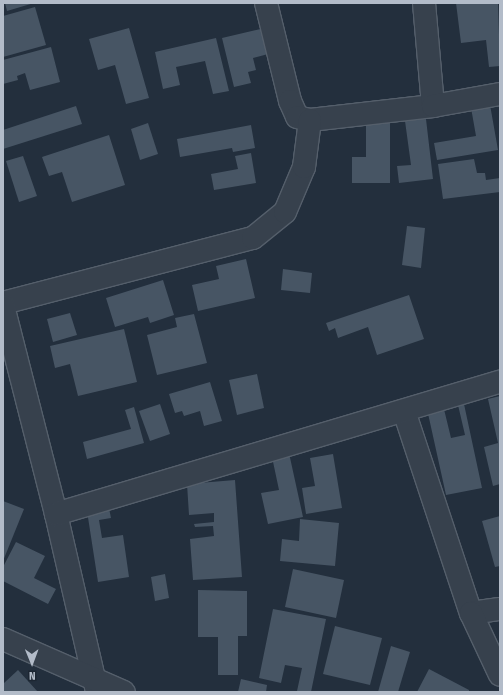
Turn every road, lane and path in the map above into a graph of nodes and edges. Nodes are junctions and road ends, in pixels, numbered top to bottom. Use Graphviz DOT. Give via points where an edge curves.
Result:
graph roads {
  1 [pos="266,3"];
  2 [pos="424,3"];
  3 [pos="500,94"];
  4 [pos="433,106"];
  5 [pos="310,120"];
  6 [pos="3,303"];
  7 [pos="3,306"];
  8 [pos="500,382"];
  9 [pos="404,411"];
  10 [pos="56,514"];
  11 [pos="500,609"];
  12 [pos="471,613"];
  13 [pos="5,643"];
  14 [pos="500,675"];
  15 [pos="94,685"];
  16 [pos="124,692"];
  1 -- 5 [label="street" via="290,101 297,117"];
  2 -- 4 [label="street"];
  3 -- 4 [label="street"];
  4 -- 5 [label="street"];
  5 -- 6 [label="street" via="304,167 285,212 252,238"];
  7 -- 10 [label="street"];
  8 -- 9 [label="street"];
  9 -- 10 [label="street"];
  9 -- 12 [label="street"];
  10 -- 15 [label="street"];
  11 -- 12 [label="street"];
  12 -- 14 [label="street"];
  13 -- 15 [label="street"];
  15 -- 16 [label="street"];
}
